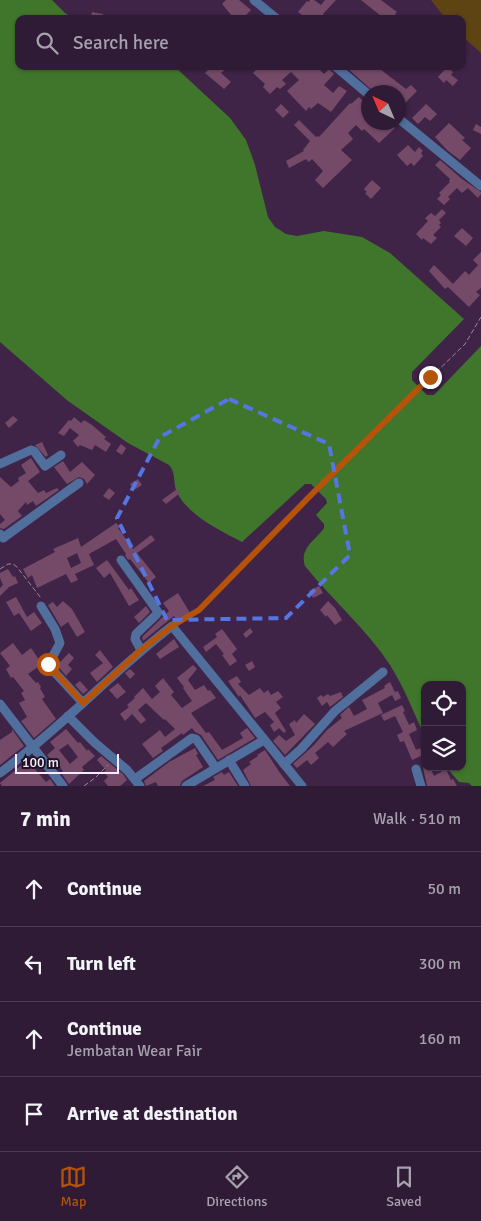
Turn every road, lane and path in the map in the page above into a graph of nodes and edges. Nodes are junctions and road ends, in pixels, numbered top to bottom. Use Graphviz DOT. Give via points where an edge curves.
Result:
graph roads {
  1 [pos="254,0"];
  2 [pos="272,15"];
  3 [pos="340,70"];
  4 [pos="361,88"];
  5 [pos="406,125"];
  6 [pos="481,186"];
  7 [pos="481,317"];
  8 [pos="61,455"];
  9 [pos="0,464"];
  10 [pos="78,483"];
  11 [pos="0,534"];
  12 [pos="121,560"];
  13 [pos="0,569"];
  14 [pos="41,606"];
  15 [pos="172,626"];
  16 [pos="141,650"];
  17 [pos="384,672"];
  18 [pos="83,703"];
  19 [pos="0,704"];
  20 [pos="68,716"];
  21 [pos="264,740"];
  22 [pos="34,747"];
  23 [pos="114,759"];
  24 [pos="229,760"];
  25 [pos="284,764"];
  26 [pos="216,768"];
  27 [pos="416,768"];
  28 [pos="0,773"];
  29 [pos="137,782"];
  30 [pos="64,786"];
  31 [pos="84,786"];
  32 [pos="186,786"];
  33 [pos="245,786"];
  34 [pos="302,786"];
  35 [pos="421,786"];
  1 -- 2 [label="street"];
  3 -- 4 [label="street"];
  5 -- 6 [label="street"];
  7 -- 15 [label="path" via="465,344 199,610"];
  8 -- 9 [label="street" via="45,466 32,450"];
  10 -- 11 [label="street" via="3,538"];
  12 -- 16 [label="street" via="158,612 136,634"];
  13 -- 14 [label="path" via="8,564 15,565 40,596"];
  14 -- 18 [label="street" via="60,643 48,666"];
  15 -- 16 [label="street"];
  15 -- 21 [label="street"];
  16 -- 18 [label="street"];
  17 -- 25 [label="street" via="335,711"];
  18 -- 20 [label="street"];
  19 -- 22 [label="street"];
  20 -- 22 [label="street"];
  20 -- 23 [label="street"];
  21 -- 24 [label="street"];
  21 -- 25 [label="street"];
  22 -- 28 [label="street"];
  22 -- 30 [label="street"];
  23 -- 29 [label="street"];
  23 -- 31 [label="path"];
  24 -- 26 [label="street"];
  24 -- 33 [label="street"];
  25 -- 34 [label="street"];
  26 -- 29 [label="street" via="197,740 192,738"];
  26 -- 32 [label="street"];
  27 -- 35 [label="street"];
}
